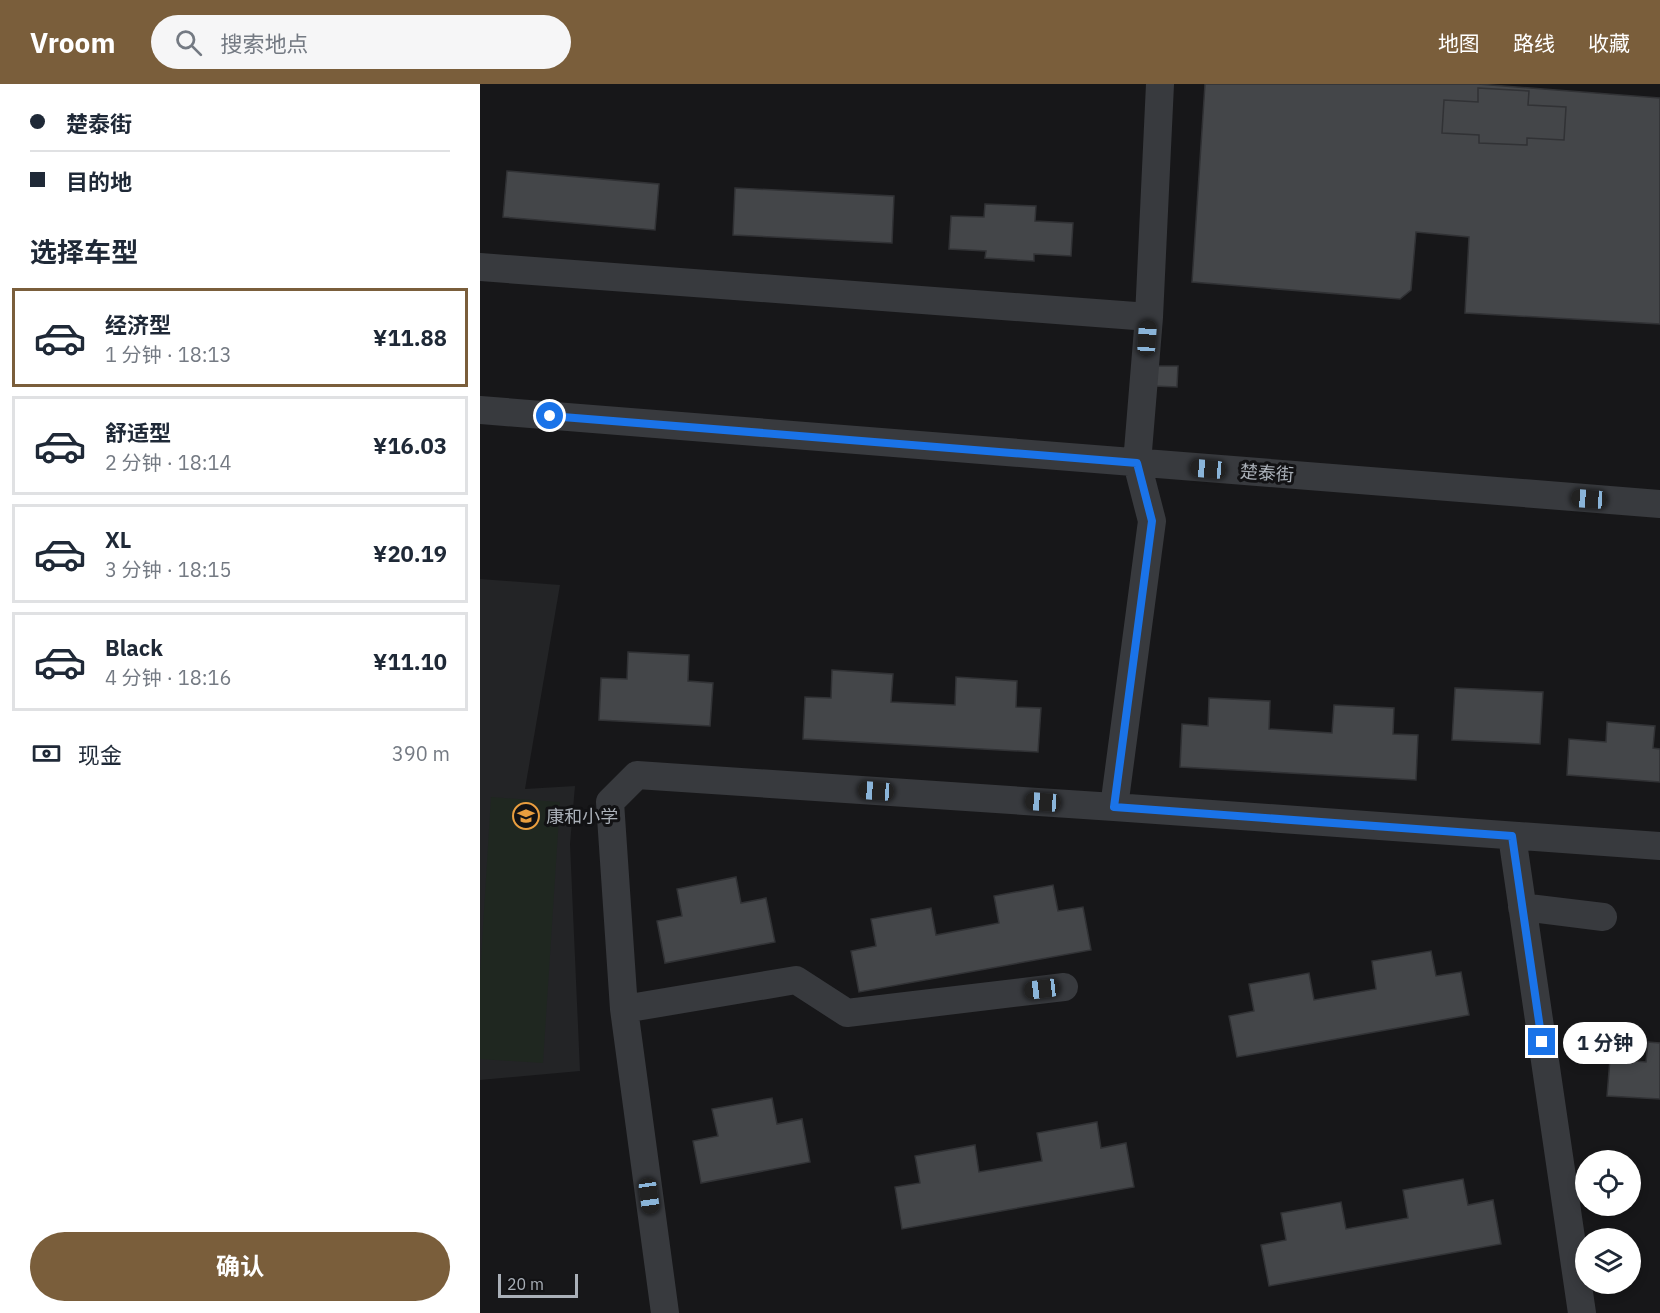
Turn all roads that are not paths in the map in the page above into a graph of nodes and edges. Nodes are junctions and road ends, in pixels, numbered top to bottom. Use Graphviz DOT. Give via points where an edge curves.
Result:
graph roads {
  1 [pos="1160,84"];
  2 [pos="480,267"];
  3 [pos="1149,317"];
  4 [pos="480,410"];
  5 [pos="1137,463"];
  6 [pos="1660,504"];
  7 [pos="1114,807"];
  8 [pos="1512,836"];
  9 [pos="1660,846"];
  10 [pos="1522,907"];
  11 [pos="1603,917"];
  12 [pos="1064,987"];
  13 [pos="624,1009"];
  14 [pos="665,1313"];
  15 [pos="1582,1313"];
  1 -- 3 [label="street"];
  2 -- 3 [label="street"];
  3 -- 5 [label="street"];
  4 -- 5 [label="street, 楚泰街"];
  5 -- 6 [label="street, 楚泰街"];
  5 -- 7 [label="street" via="1152,521"];
  7 -- 8 [label="street"];
  7 -- 13 [label="street" via="637,775 610,802"];
  8 -- 9 [label="street"];
  8 -- 10 [label="street"];
  10 -- 11 [label="street"];
  10 -- 15 [label="street"];
  12 -- 13 [label="street" via="847,1013 796,980"];
  13 -- 14 [label="street"];
}
